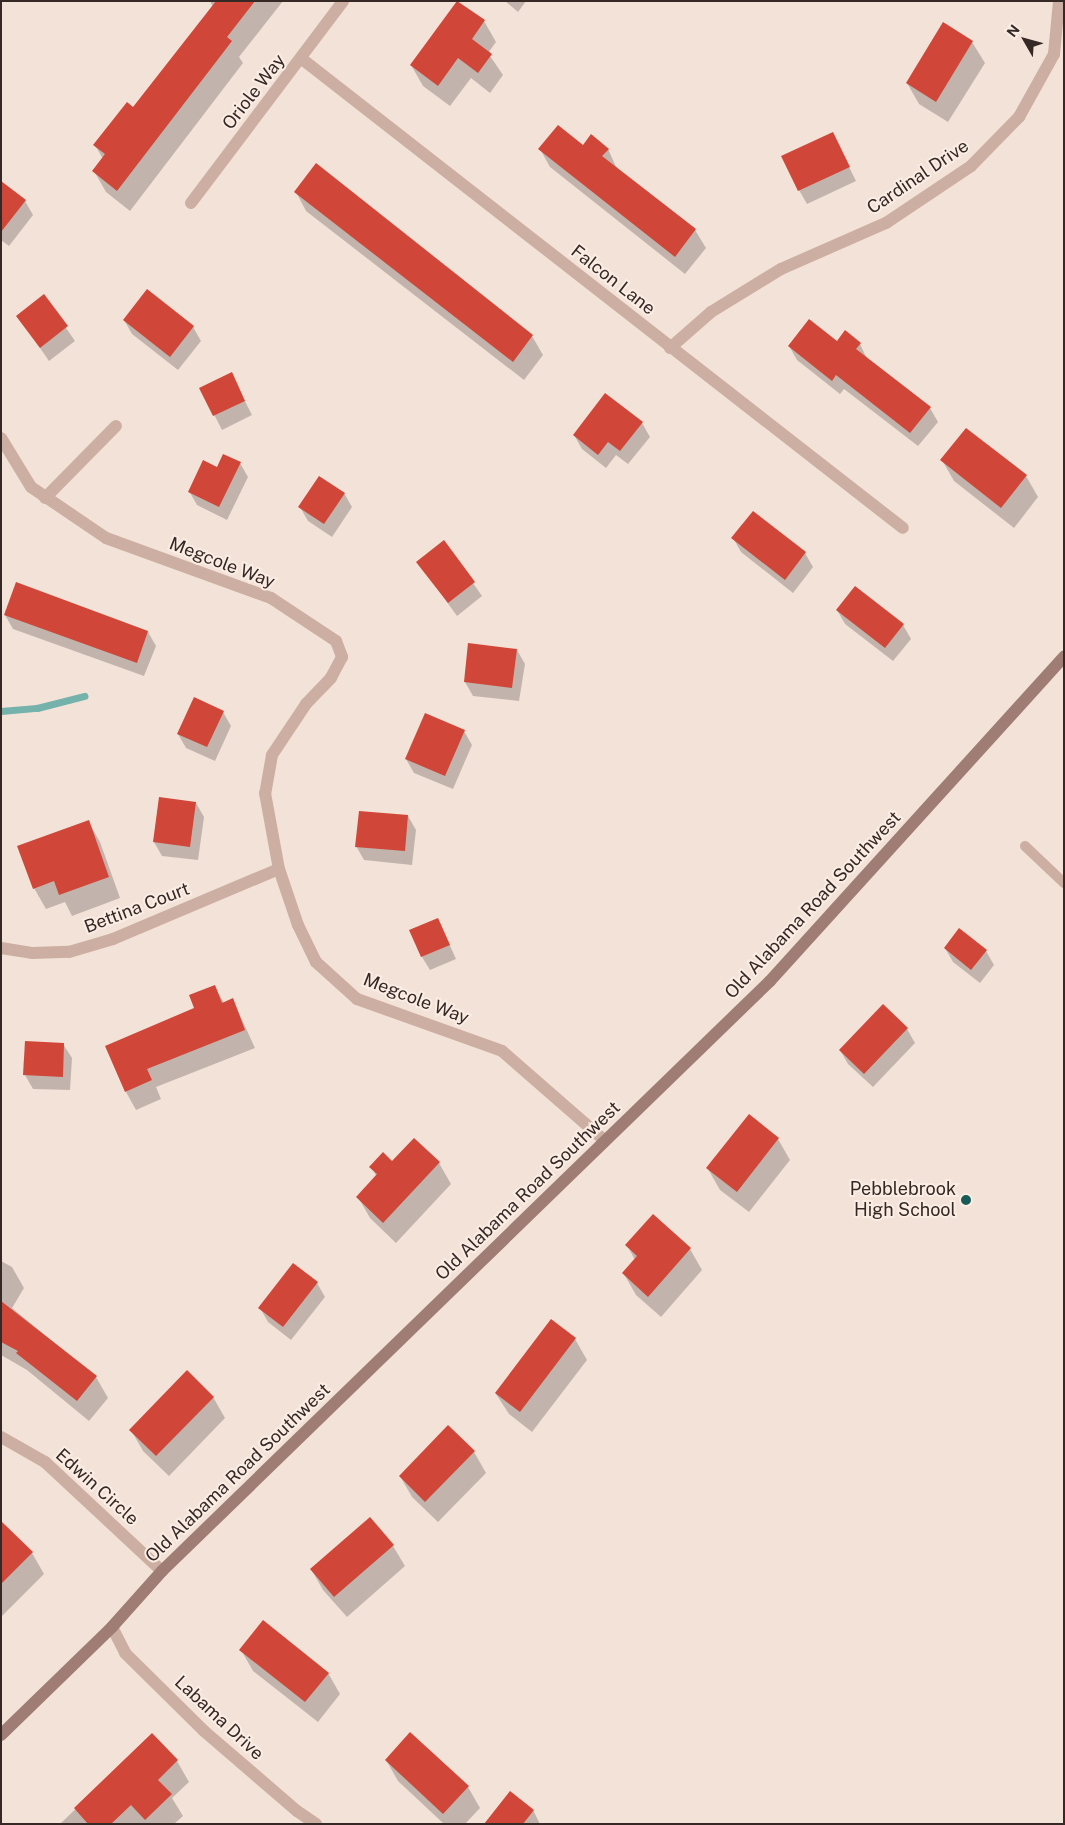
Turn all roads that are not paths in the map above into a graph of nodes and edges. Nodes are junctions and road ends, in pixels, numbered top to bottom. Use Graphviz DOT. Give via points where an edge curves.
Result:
graph roads {
  1 [pos="342,1"];
  2 [pos="1059,1"];
  3 [pos="302,59"];
  4 [pos="191,202"];
  5 [pos="670,348"];
  6 [pos="116,426"];
  7 [pos="1,438"];
  8 [pos="45,498"];
  9 [pos="903,528"];
  10 [pos="1064,657"];
  11 [pos="1025,846"];
  12 [pos="279,869"];
  13 [pos="1064,883"];
  14 [pos="1,948"];
  15 [pos="604,1140"];
  16 [pos="1,1438"];
  17 [pos="162,1571"];
  18 [pos="112,1627"];
  19 [pos="1,1735"];
  20 [pos="316,1824"];
  1 -- 3 [label="street, Oriole Way"];
  2 -- 5 [label="street, Cardinal Drive" via="1054,54 1019,117 971,166 886,223 774,274 711,312"];
  3 -- 4 [label="street, Oriole Way"];
  3 -- 5 [label="street, Falcon Lane"];
  5 -- 9 [label="street, Falcon Lane"];
  6 -- 8 [label="street"];
  7 -- 8 [label="street, Megcole Way" via="31,487"];
  8 -- 12 [label="street, Megcole Way" via="106,538 271,598 336,641 342,656 331,678 306,704 272,756 266,793"];
  10 -- 15 [label="street, Old Alabama Road Southwest" via="770,981"];
  11 -- 13 [label="lane"];
  12 -- 14 [label="street, Bettina Court" via="113,938 69,952 32,954"];
  12 -- 15 [label="street, Megcole Way" via="298,925 316,962 336,982 357,999 502,1051"];
  15 -- 17 [label="street, Old Alabama Road Southwest"];
  16 -- 17 [label="street, Edwin Circle" via="46,1462"];
  17 -- 18 [label="street, Old Alabama Road Southwest"];
  18 -- 19 [label="street, Old Alabama Road Southwest"];
  18 -- 20 [label="street, Labama Drive" via="125,1653 204,1731"];
}
